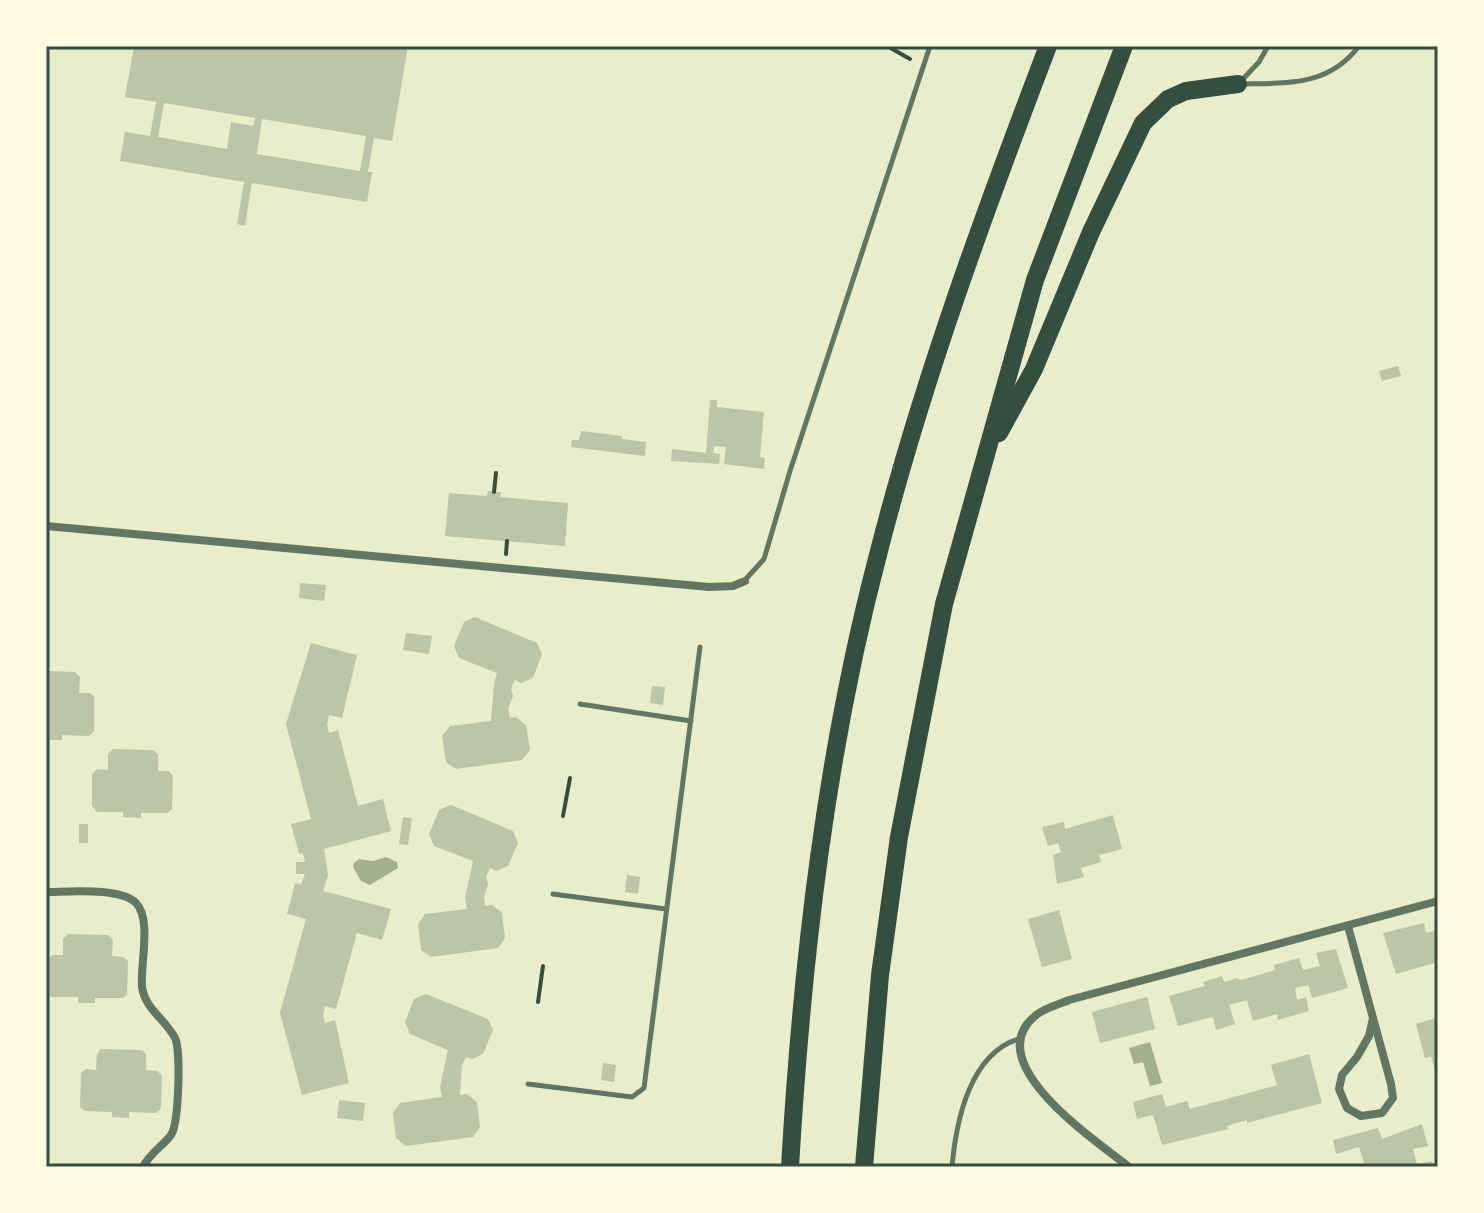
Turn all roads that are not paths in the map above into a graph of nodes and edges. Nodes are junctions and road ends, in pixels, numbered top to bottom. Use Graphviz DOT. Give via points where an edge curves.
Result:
graph roads {
  1 [pos="930,46"];
  2 [pos="1048,46"];
  3 [pos="1124,46"];
  4 [pos="1268,46"];
  5 [pos="1359,46"];
  6 [pos="1238,84"];
  7 [pos="984,460"];
  8 [pos="46,526"];
  9 [pos="745,581"];
  10 [pos="700,647"];
  11 [pos="580,704"];
  12 [pos="691,721"];
  13 [pos="46,892"];
  14 [pos="553,894"];
  15 [pos="1438,901"];
  16 [pos="666,909"];
  17 [pos="1348,926"];
  18 [pos="1373,1018"];
  19 [pos="1022,1038"];
  20 [pos="528,1084"];
  21 [pos="143,1167"];
  22 [pos="790,1167"];
  23 [pos="864,1167"];
  24 [pos="952,1167"];
  25 [pos="1129,1167"];
  1 -- 9 [label="lane" via="764,559"];
  2 -- 22 [label="highway" via="957,299 878,552 818,865"];
  3 -- 7 [label="highway" via="1035,280"];
  4 -- 6 [label="lane"];
  5 -- 6 [label="lane" via="1347,62 1314,78"];
  6 -- 7 [label="highway" via="1186,91 1168,99 1143,123 1034,369"];
  7 -- 23 [label="highway" via="944,604 899,837 880,975"];
  8 -- 9 [label="street" via="709,587"];
  10 -- 12 [label="lane"];
  11 -- 12 [label="lane"];
  12 -- 16 [label="lane"];
  13 -- 21 [label="street" via="121,893 137,903 144,922 142,988 148,1005 177,1041 178,1114 172,1134"];
  14 -- 16 [label="lane"];
  15 -- 17 [label="street"];
  16 -- 20 [label="lane" via="644,1088 632,1097"];
  17 -- 18 [label="street"];
  17 -- 19 [label="street" via="1069,1000 1032,1018"];
  18 -- 18 [label="street" via="1393,1098 1382,1113 1361,1116 1347,1108 1339,1089 1342,1075 1369,1036"];
  19 -- 24 [label="lane" via="999,1047 971,1084 956,1126"];
  19 -- 25 [label="street" via="1021,1061 1045,1097"];
}
